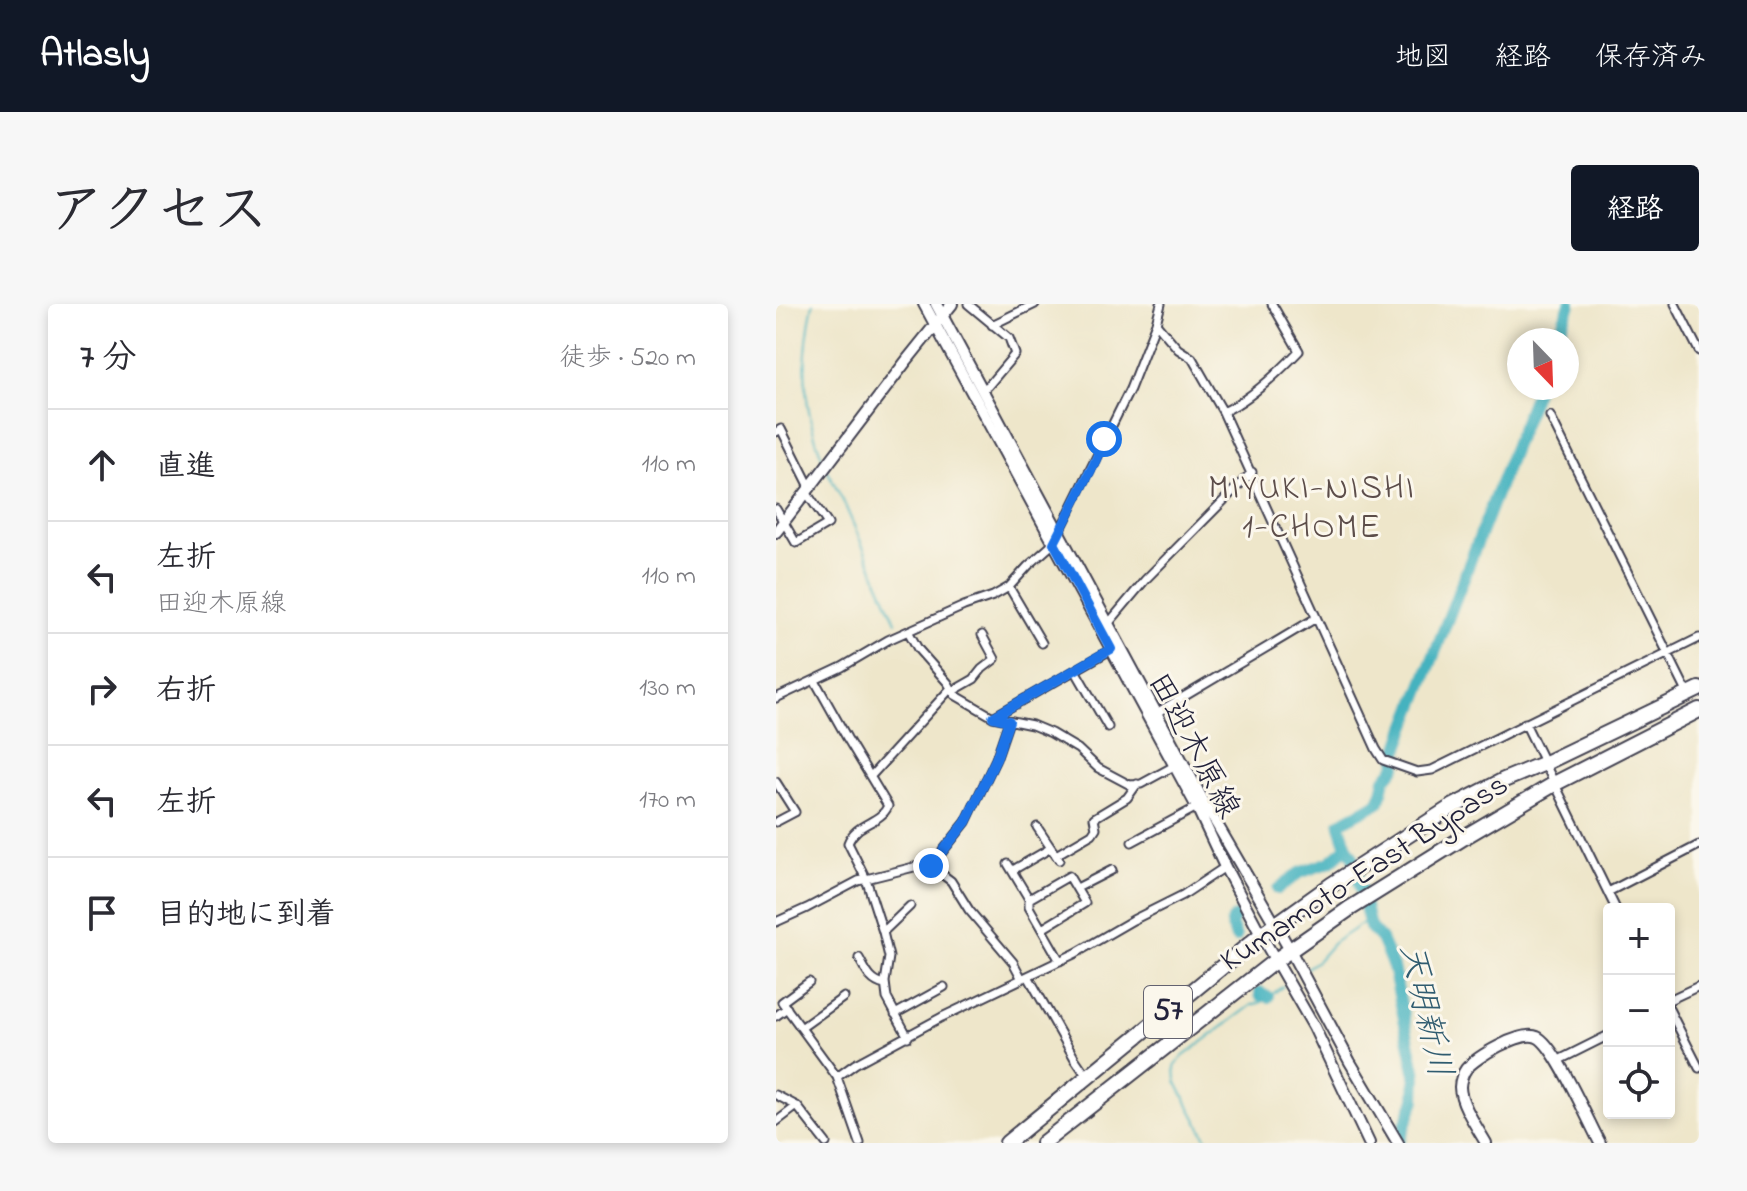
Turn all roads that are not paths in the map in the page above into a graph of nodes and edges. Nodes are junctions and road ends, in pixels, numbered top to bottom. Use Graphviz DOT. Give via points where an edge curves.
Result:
graph roads {
  1 [pos="924,304"];
  2 [pos="936,304"];
  3 [pos="952,304"];
  4 [pos="968,304"];
  5 [pos="1035,304"];
  6 [pos="1161,304"];
  7 [pos="1272,304"];
  8 [pos="1675,304"];
  9 [pos="940,320"];
  10 [pos="1156,323"];
  11 [pos="992,325"];
  12 [pos="1699,351"];
  13 [pos="982,389"];
  14 [pos="1223,412"];
  15 [pos="1550,416"];
  16 [pos="776,432"];
  17 [pos="1252,472"];
  18 [pos="808,490"];
  19 [pos="776,509"];
  20 [pos="780,527"];
  21 [pos="1057,538"];
  22 [pos="1009,587"];
  23 [pos="1316,618"];
  24 [pos="1105,627"];
  25 [pos="908,631"];
  26 [pos="982,635"];
  27 [pos="1699,638"];
  28 [pos="1042,643"];
  29 [pos="1116,647"];
  30 [pos="1667,653"];
  31 [pos="1075,670"];
  32 [pos="815,681"];
  33 [pos="952,689"];
  34 [pos="1693,691"];
  35 [pos="776,698"];
  36 [pos="1698,713"];
  37 [pos="1152,716"];
  38 [pos="993,717"];
  39 [pos="1009,721"];
  40 [pos="1525,723"];
  41 [pos="1108,727"];
  42 [pos="1545,763"];
  43 [pos="1178,764"];
  44 [pos="871,776"];
  45 [pos="776,782"];
  46 [pos="1556,783"];
  47 [pos="1137,784"];
  48 [pos="1197,807"];
  49 [pos="776,822"];
  50 [pos="1037,827"];
  51 [pos="1132,842"];
  52 [pos="1699,845"];
  53 [pos="1056,854"];
  54 [pos="931,866"];
  55 [pos="1225,867"];
  56 [pos="1112,870"];
  57 [pos="866,879"];
  58 [pos="1077,888"];
  59 [pos="1608,892"];
  60 [pos="1029,899"];
  61 [pos="1613,903"];
  62 [pos="910,906"];
  63 [pos="776,922"];
  64 [pos="1274,926"];
  65 [pos="1042,929"];
  66 [pos="883,932"];
  67 [pos="1261,935"];
  68 [pos="1290,950"];
  69 [pos="859,958"];
  70 [pos="1276,960"];
  71 [pos="1060,961"];
  72 [pos="1025,978"];
  73 [pos="809,982"];
  74 [pos="885,985"];
  75 [pos="1699,986"];
  76 [pos="944,987"];
  77 [pos="844,997"];
  78 [pos="1675,997"];
  79 [pos="787,1008"];
  80 [pos="895,1014"];
  81 [pos="776,1016"];
  82 [pos="1675,1021"];
  83 [pos="801,1028"];
  84 [pos="908,1037"];
  85 [pos="1603,1038"];
  86 [pos="1557,1061"];
  87 [pos="1699,1068"];
  88 [pos="837,1077"];
  89 [pos="1088,1078"];
  90 [pos="776,1095"];
  91 [pos="797,1106"];
  92 [pos="776,1122"];
  93 [pos="826,1143"];
  94 [pos="860,1143"];
  95 [pos="1007,1143"];
  96 [pos="1043,1143"];
  97 [pos="1369,1143"];
  98 [pos="1398,1143"];
  99 [pos="1486,1143"];
  100 [pos="1600,1143"];
  1 -- 9 [label="main road, 田迎木原線"];
  2 -- 9 [label="main road, 田迎木原線"];
  3 -- 9 [label="main road"];
  4 -- 11 [label="street"];
  5 -- 11 [label="street"];
  6 -- 10 [label="street"];
  7 -- 14 [label="street" via="1299,351"];
  8 -- 12 [label="street"];
  9 -- 13 [label="main road, 田迎木原線"];
  9 -- 18 [label="main road"];
  9 -- 21 [label="main road, 田迎木原線"];
  10 -- 14 [label="street" via="1192,358"];
  10 -- 21 [label="street"];
  11 -- 13 [label="street" via="1009,338 1015,354"];
  13 -- 21 [label="main road, 田迎木原線"];
  14 -- 17 [label="street"];
  15 -- 30 [label="street"];
  16 -- 18 [label="street" via="781,429"];
  17 -- 23 [label="street"];
  17 -- 24 [label="street"];
  18 -- 20 [label="main road"];
  18 -- 20 [label="street" via="828,524 796,543"];
  19 -- 20 [label="street"];
  21 -- 22 [label="street"];
  21 -- 24 [label="main road, 田迎木原線"];
  22 -- 25 [label="street"];
  22 -- 28 [label="street"];
  23 -- 37 [label="street"];
  23 -- 40 [label="street" via="1383,760 1417,772 1432,770"];
  24 -- 29 [label="main road, 田迎木原線"];
  25 -- 32 [label="street"];
  25 -- 33 [label="street"];
  26 -- 33 [label="street" via="995,659 974,679"];
  27 -- 30 [label="street"];
  29 -- 31 [label="street"];
  29 -- 37 [label="main road, 田迎木原線"];
  30 -- 34 [label="street"];
  30 -- 40 [label="street"];
  31 -- 38 [label="street"];
  31 -- 41 [label="street"];
  32 -- 35 [label="street"];
  32 -- 44 [label="street"];
  33 -- 38 [label="street"];
  33 -- 44 [label="street"];
  34 -- 42 [label="highway, Kumamoto-East Bypass / 57"];
  36 -- 46 [label="highway, Kumamoto-East Bypass / 57"];
  37 -- 43 [label="main road, 田迎木原線"];
  38 -- 39 [label="street"];
  39 -- 47 [label="street" via="1051,733 1098,768"];
  39 -- 54 [label="street" via="966,822"];
  40 -- 42 [label="street"];
  42 -- 46 [label="street"];
  42 -- 64 [label="highway, Kumamoto-East Bypass / 57" via="1450,808"];
  43 -- 47 [label="street"];
  43 -- 48 [label="main road, 田迎木原線"];
  43 -- 64 [label="main road, 田迎木原線"];
  44 -- 57 [label="street" via="888,806 856,830 848,843"];
  45 -- 49 [label="street" via="795,812"];
  46 -- 59 [label="street"];
  46 -- 68 [label="highway, Kumamoto-East Bypass / 57"];
  47 -- 53 [label="street" via="1127,798 1094,818 1092,834"];
  48 -- 51 [label="street"];
  48 -- 55 [label="main road, 田迎木原線"];
  50 -- 53 [label="street"];
  52 -- 59 [label="street"];
  53 -- 60 [label="street" via="1010,867"];
  54 -- 57 [label="street"];
  54 -- 72 [label="street" via="951,881"];
  55 -- 67 [label="main road, 田迎木原線"];
  55 -- 71 [label="street"];
  56 -- 58 [label="street"];
  57 -- 63 [label="street"];
  57 -- 66 [label="street"];
  58 -- 60 [label="street" via="1069,876"];
  58 -- 65 [label="street" via="1085,903"];
  59 -- 61 [label="street"];
  60 -- 65 [label="street"];
  62 -- 66 [label="street"];
  64 -- 67 [label="highway, Kumamoto-East Bypass / 57"];
  64 -- 68 [label="main road, 田迎木原線"];
  65 -- 71 [label="street"];
  66 -- 74 [label="street" via="889,957"];
  67 -- 70 [label="main road, 田迎木原線"];
  67 -- 89 [label="highway, Kumamoto-East Bypass / 57"];
  68 -- 70 [label="highway, Kumamoto-East Bypass / 57"];
  68 -- 98 [label="main road, 田迎木原線"];
  69 -- 74 [label="street" via="871,979"];
  70 -- 96 [label="highway, Kumamoto-East Bypass / 57"];
  70 -- 97 [label="main road, 田迎木原線"];
  71 -- 72 [label="street"];
  72 -- 84 [label="street"];
  72 -- 89 [label="street"];
  73 -- 79 [label="street" via="782,1002"];
  74 -- 80 [label="street"];
  75 -- 78 [label="street"];
  76 -- 80 [label="street"];
  77 -- 83 [label="street"];
  79 -- 81 [label="street"];
  79 -- 83 [label="street"];
  80 -- 84 [label="street"];
  82 -- 87 [label="street"];
  83 -- 88 [label="street"];
  84 -- 88 [label="street"];
  85 -- 86 [label="street"];
  86 -- 99 [label="main road" via="1540,1038 1523,1036 1475,1060 1463,1072 1464,1102"];
  86 -- 100 [label="main road"];
  88 -- 94 [label="street"];
  89 -- 95 [label="highway, Kumamoto-East Bypass / 57"];
  90 -- 91 [label="street"];
  91 -- 92 [label="street"];
  91 -- 93 [label="street"];
}
